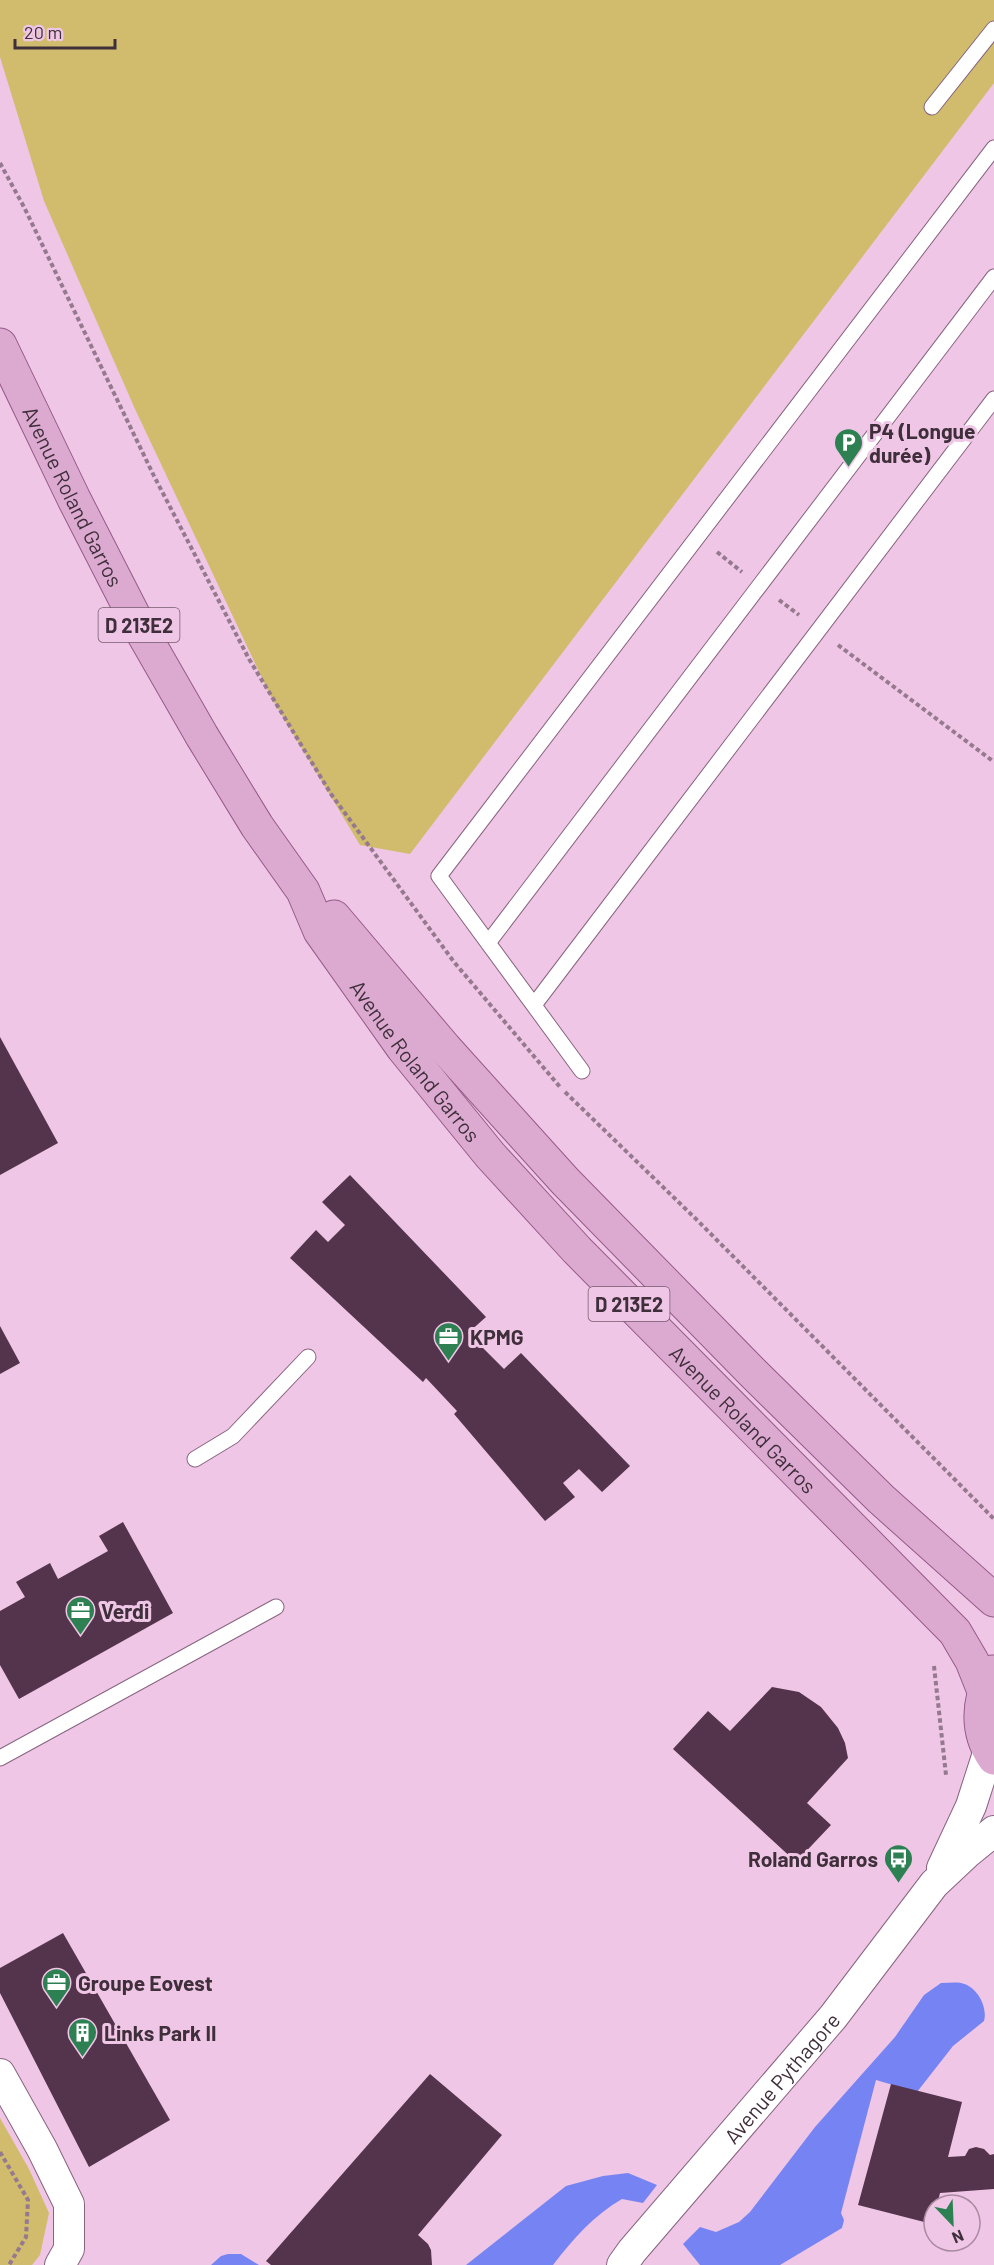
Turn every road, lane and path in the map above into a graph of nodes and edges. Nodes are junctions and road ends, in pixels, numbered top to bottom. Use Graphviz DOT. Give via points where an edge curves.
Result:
graph roads {
  1 [pos="994,29"];
  2 [pos="932,107"];
  3 [pos="991,158"];
  4 [pos="994,277"];
  5 [pos="0,345"];
  6 [pos="994,399"];
  7 [pos="697,537"];
  8 [pos="759,585"];
  9 [pos="819,631"];
  10 [pos="994,762"];
  11 [pos="303,891"];
  12 [pos="488,943"];
  13 [pos="534,1005"];
  14 [pos="582,1071"];
  15 [pos="308,1357"];
  16 [pos="195,1459"];
  17 [pos="994,1600"];
  18 [pos="276,1607"];
  19 [pos="933,1658"];
  20 [pos="989,1679"];
  21 [pos="992,1754"];
  22 [pos="0,1758"];
  23 [pos="946,1778"];
  24 [pos="994,1831"];
  25 [pos="934,1884"];
  26 [pos="0,2073"];
  27 [pos="0,2152"];
  28 [pos="9,2265"];
  29 [pos="60,2265"];
  30 [pos="622,2265"];
  1 -- 2 [label="lane"];
  3 -- 7 [label="lane"];
  4 -- 8 [label="lane"];
  5 -- 11 [label="main road, Avenue Roland Garros / D 213E2" via="140,627 201,736"];
  6 -- 9 [label="lane"];
  7 -- 8 [label="path"];
  7 -- 12 [label="lane" via="440,876"];
  8 -- 9 [label="path"];
  8 -- 12 [label="lane"];
  9 -- 10 [label="path"];
  9 -- 13 [label="lane"];
  11 -- 17 [label="main road, Avenue Roland Garros / D 213E2" via="337,920 445,1048 566,1181 753,1373 881,1499"];
  11 -- 20 [label="main road, Avenue Roland Garros / D 213E2" via="320,931 396,1038 490,1155 585,1259 955,1632 972,1661"];
  12 -- 13 [label="lane"];
  13 -- 14 [label="lane"];
  15 -- 16 [label="lane" via="233,1436"];
  18 -- 22 [label="lane"];
  19 -- 23 [label="path"];
  20 -- 21 [label="main road" via="980,1711 982,1731"];
  21 -- 25 [label="street, Avenue Pythagore"];
  24 -- 25 [label="street, Avenue Pythagore"];
  25 -- 30 [label="street, Avenue Pythagore" via="833,2017"];
  26 -- 29 [label="street" via="69,2204 69,2249"];
  27 -- 28 [label="path" via="28,2200 26,2237"];
}
